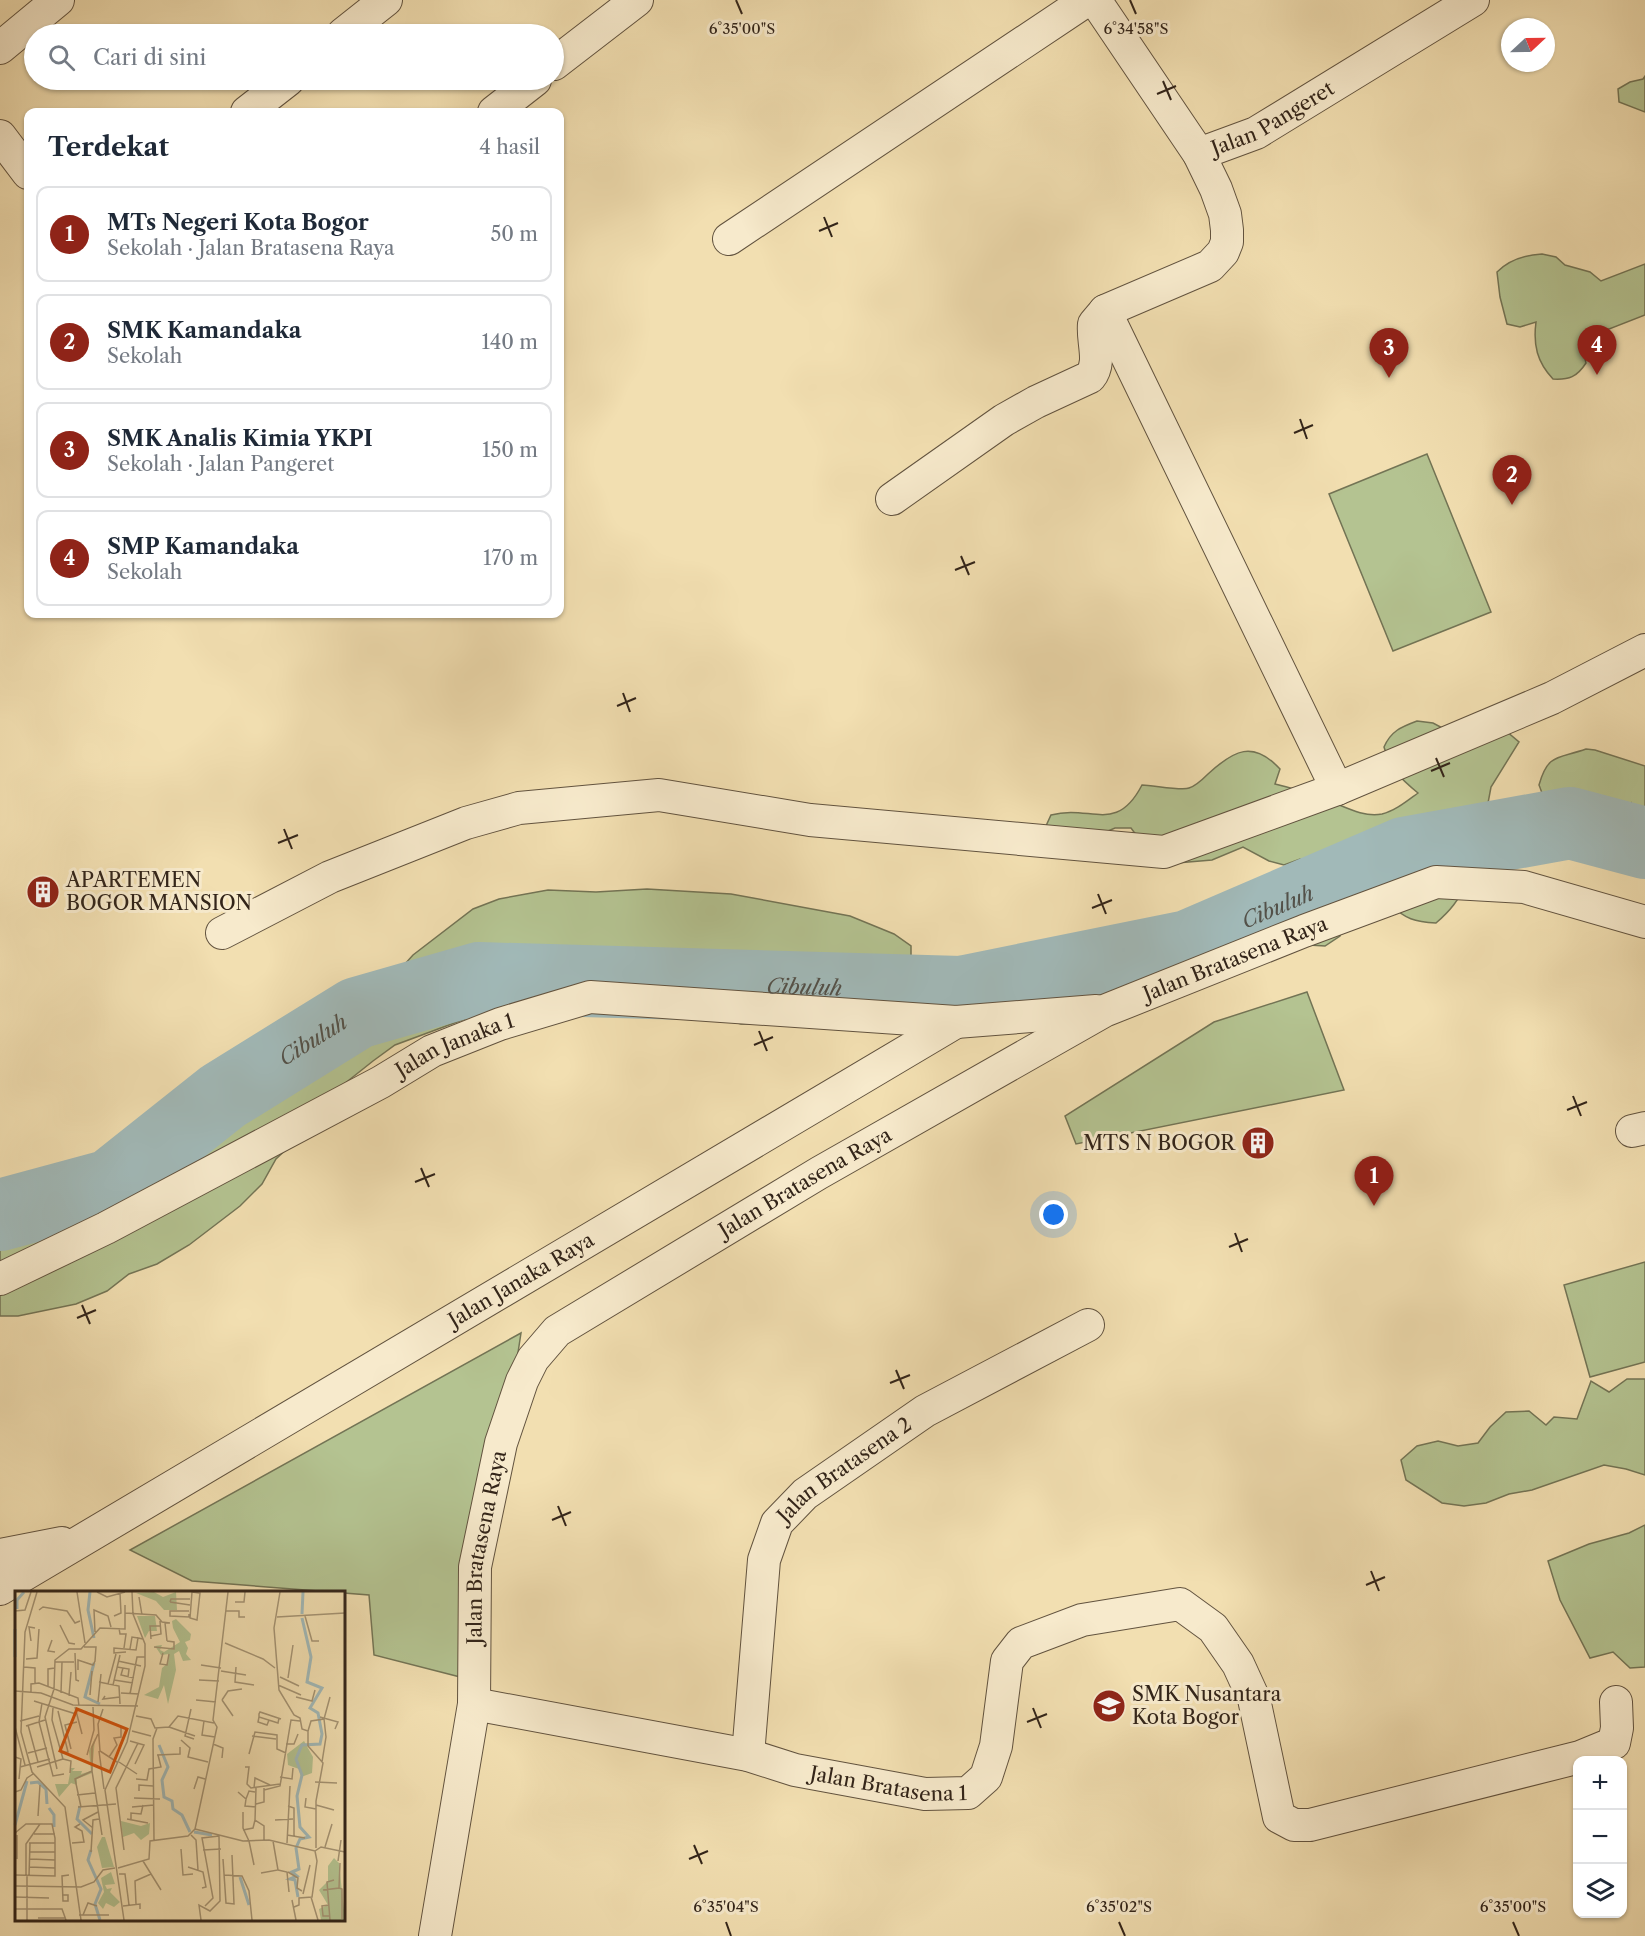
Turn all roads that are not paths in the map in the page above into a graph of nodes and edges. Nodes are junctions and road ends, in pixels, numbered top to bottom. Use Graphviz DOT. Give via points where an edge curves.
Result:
graph roads {
  1 [pos="58,0"];
  2 [pos="386,0"];
  3 [pos="637,0"];
  4 [pos="1087,0"];
  5 [pos="1095,0"];
  6 [pos="1463,2"];
  7 [pos="29,24"];
  8 [pos="356,24"];
  9 [pos="24,28"];
  10 [pos="0,48"];
  11 [pos="564,56"];
  12 [pos="275,90"];
  13 [pos="522,90"];
  14 [pos="252,108"];
  15 [pos="499,108"];
  16 [pos="0,136"];
  17 [pos="1199,154"];
  18 [pos="24,168"];
  19 [pos="729,239"];
  20 [pos="1105,310"];
  21 [pos="892,499"];
  22 [pos="1645,650"];
  23 [pos="1337,789"];
  24 [pos="1645,922"];
  25 [pos="222,933"];
  26 [pos="1104,1011"];
  27 [pos="956,1022"];
  28 [pos="0,1279"];
  29 [pos="1088,1325"];
  30 [pos="87,1538"];
  31 [pos="0,1556"];
  32 [pos="0,1589"];
  33 [pos="1616,1702"];
  34 [pos="474,1704"];
  35 [pos="748,1755"];
  36 [pos="435,1936"];
  1 -- 7 [label="street"];
  2 -- 8 [label="street"];
  3 -- 11 [label="street"];
  4 -- 19 [label="street"];
  5 -- 17 [label="street, Jalan Pangeret"];
  6 -- 17 [label="street, Jalan Pangeret" via="1256,133"];
  9 -- 10 [label="street"];
  12 -- 14 [label="street"];
  13 -- 15 [label="street"];
  16 -- 18 [label="street"];
  17 -- 20 [label="street" via="1225,214 1227,242 1223,252 1210,266"];
  20 -- 21 [label="street" via="1094,324 1097,362 1090,377 1004,420"];
  20 -- 23 [label="street"];
  22 -- 23 [label="street" via="1552,698"];
  23 -- 25 [label="street" via="1164,852 810,820 660,795 519,808 466,824 330,877"];
  24 -- 26 [label="street, Jalan Bratasena Raya" via="1524,887 1436,882"];
  26 -- 27 [label="street, Jalan Janaka 1"];
  26 -- 34 [label="street, Jalan Bratasena Raya" via="819,1173 556,1331 533,1359 522,1381 501,1443 475,1567"];
  27 -- 28 [label="street, Jalan Janaka 1" via="590,997 500,1024 432,1051 106,1228"];
  27 -- 30 [label="street, Jalan Janaka Raya"];
  29 -- 35 [label="street, Jalan Bratasena 2" via="926,1411 805,1494 777,1523 764,1560"];
  30 -- 31 [label="street, Jalan Janaka Raya"];
  30 -- 32 [label="street, Jalan Janaka Raya"];
  33 -- 35 [label="street, Jalan Bratasena 1" via="1614,1743 1597,1751 1310,1825 1294,1825 1279,1817 1254,1699 1238,1664 1213,1628 1180,1604 1082,1620 1021,1643 1007,1661 996,1746 986,1777 968,1792 925,1794 795,1770"];
  34 -- 35 [label="street, Jalan Bratasena 1"];
  34 -- 36 [label="street, Jalan Bratasena Raya"];
}
